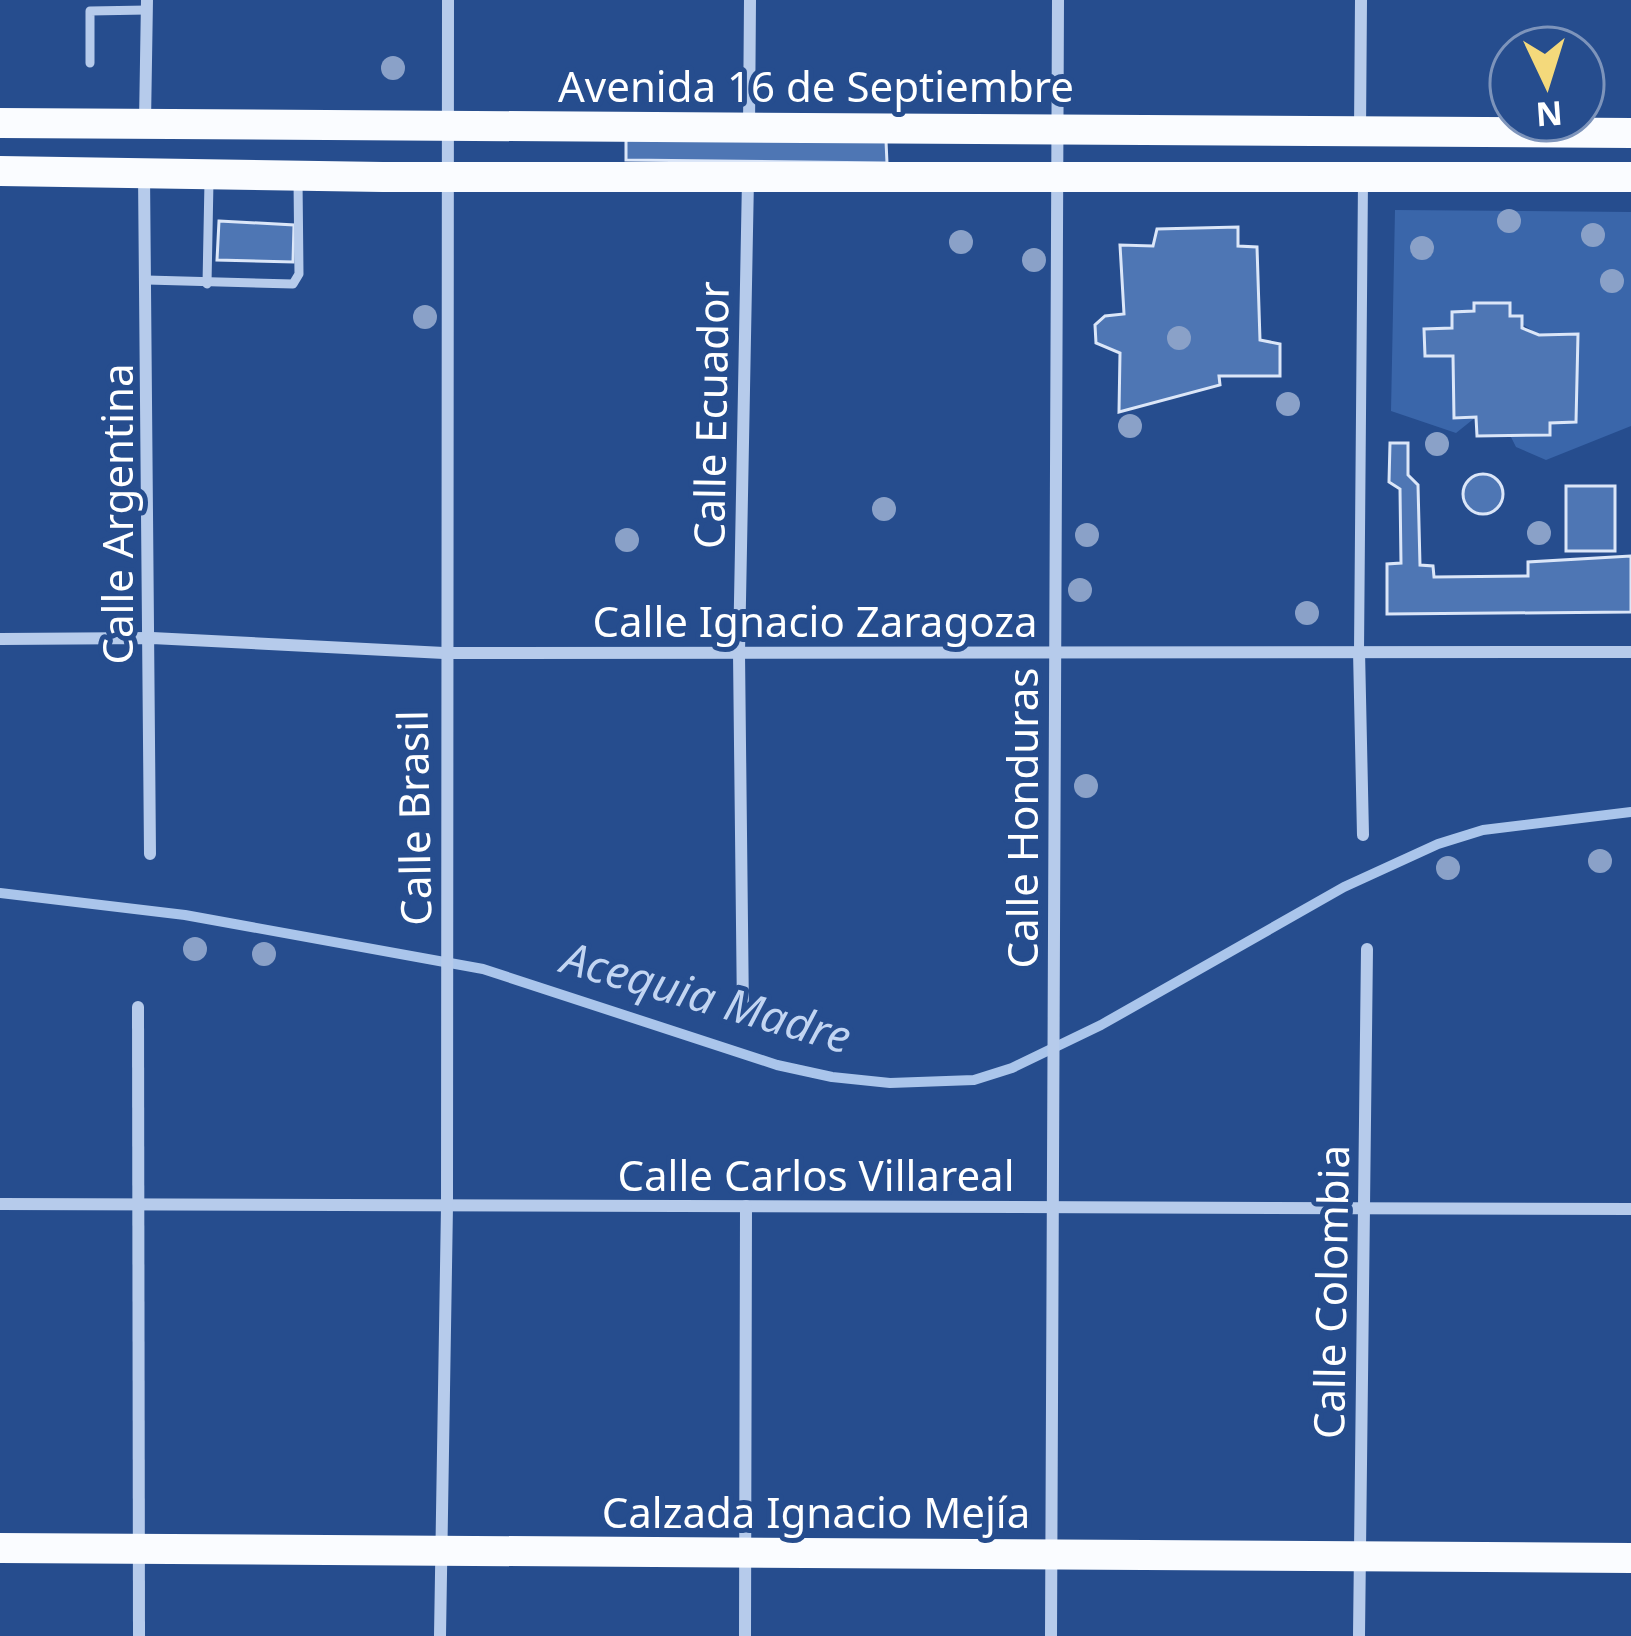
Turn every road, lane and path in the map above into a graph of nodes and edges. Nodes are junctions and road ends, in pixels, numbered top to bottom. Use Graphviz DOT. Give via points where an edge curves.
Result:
graph roads {
  1 [pos="448,0"];
  2 [pos="750,0"];
  3 [pos="1058,0"];
  4 [pos="1360,0"];
  5 [pos="147,5"];
  6 [pos="90,6"];
  7 [pos="90,63"];
  8 [pos="0,122"];
  9 [pos="145,123"];
  10 [pos="447,124"];
  11 [pos="1059,129"];
  12 [pos="749,130"];
  13 [pos="1360,131"];
  14 [pos="1631,134"];
  15 [pos="0,171"];
  16 [pos="144,173"];
  17 [pos="209,173"];
  18 [pos="298,174"];
  19 [pos="1363,176"];
  20 [pos="446,177"];
  21 [pos="1059,177"];
  22 [pos="1631,177"];
  23 [pos="748,178"];
  24 [pos="147,280"];
  25 [pos="207,284"];
  26 [pos="0,638"];
  27 [pos="152,638"];
  28 [pos="1359,651"];
  29 [pos="1055,652"];
  30 [pos="1631,652"];
  31 [pos="444,653"];
  32 [pos="739,653"];
  33 [pos="1363,835"];
  34 [pos="149,854"];
  35 [pos="1366,949"];
  36 [pos="138,1007"];
  37 [pos="743,1014"];
  38 [pos="0,1204"];
  39 [pos="139,1205"];
  40 [pos="447,1206"];
  41 [pos="746,1206"];
  42 [pos="1055,1207"];
  43 [pos="1364,1208"];
  44 [pos="1631,1209"];
  45 [pos="0,1548"];
  46 [pos="140,1549"];
  47 [pos="440,1551"];
  48 [pos="747,1553"];
  49 [pos="1359,1554"];
  50 [pos="1052,1555"];
  51 [pos="1631,1558"];
  52 [pos="139,1636"];
  53 [pos="440,1636"];
  54 [pos="745,1636"];
  55 [pos="1051,1636"];
  56 [pos="1359,1636"];
  1 -- 10 [label="street, Calle Brasil"];
  2 -- 12 [label="street"];
  3 -- 11 [label="street, Calle Honduras"];
  4 -- 13 [label="street"];
  5 -- 6 [label="lane"];
  5 -- 9 [label="street"];
  6 -- 7 [label="lane"];
  8 -- 9 [label="main road, Avenida 16 de Septiembre"];
  9 -- 10 [label="main road, Avenida 16 de Septiembre"];
  10 -- 12 [label="main road, Avenida 16 de Septiembre"];
  10 -- 20 [label="street, Calle Brasil"];
  11 -- 12 [label="main road, Avenida 16 de Septiembre"];
  11 -- 13 [label="main road, Avenida 16 de Septiembre"];
  11 -- 21 [label="street, Calle Honduras"];
  13 -- 14 [label="main road, Avenida 16 de Septiembre"];
  15 -- 16 [label="main road"];
  16 -- 17 [label="main road"];
  16 -- 24 [label="street, Calle Argentina"];
  17 -- 18 [label="main road"];
  17 -- 25 [label="lane"];
  18 -- 20 [label="main road"];
  18 -- 25 [label="lane" via="293,284"];
  19 -- 21 [label="main road"];
  19 -- 22 [label="main road"];
  19 -- 28 [label="street"];
  20 -- 23 [label="main road"];
  20 -- 31 [label="street, Calle Brasil"];
  21 -- 23 [label="main road"];
  21 -- 29 [label="street, Calle Honduras"];
  23 -- 32 [label="street, Calle Ecuador"];
  24 -- 25 [label="lane"];
  24 -- 27 [label="street, Calle Argentina"];
  26 -- 27 [label="street, Calle Ignacio Zaragoza"];
  27 -- 31 [label="street, Calle Ignacio Zaragoza"];
  27 -- 34 [label="street, Calle Argentina"];
  28 -- 29 [label="street, Calle Ignacio Zaragoza"];
  28 -- 30 [label="street, Calle Ignacio Zaragoza"];
  28 -- 33 [label="street"];
  29 -- 32 [label="street, Calle Ignacio Zaragoza"];
  29 -- 42 [label="street, Calle Honduras"];
  31 -- 32 [label="street, Calle Ignacio Zaragoza"];
  31 -- 40 [label="street, Calle Brasil"];
  32 -- 37 [label="street, Calle Ecuador"];
  35 -- 43 [label="street, Calle Colombia"];
  36 -- 39 [label="street"];
  38 -- 39 [label="street, Calle Carlos Villareal"];
  39 -- 40 [label="street, Calle Carlos Villareal"];
  39 -- 46 [label="street"];
  40 -- 41 [label="street, Calle Carlos Villareal"];
  40 -- 47 [label="street, Calle Brasil"];
  41 -- 42 [label="street, Calle Carlos Villareal"];
  41 -- 48 [label="street"];
  42 -- 43 [label="street, Calle Carlos Villareal"];
  42 -- 50 [label="street, Calle Honduras"];
  43 -- 44 [label="street, Calle Carlos Villareal"];
  43 -- 49 [label="street, Calle Colombia"];
  45 -- 46 [label="main road, Calzada Ignacio Mejía"];
  46 -- 47 [label="main road, Calzada Ignacio Mejía"];
  46 -- 52 [label="street"];
  47 -- 48 [label="main road, Calzada Ignacio Mejía"];
  47 -- 53 [label="street, Calle Brasil"];
  48 -- 50 [label="main road, Calzada Ignacio Mejía"];
  48 -- 54 [label="street"];
  49 -- 50 [label="main road, Calzada Ignacio Mejía"];
  49 -- 51 [label="main road, Calzada Ignacio Mejía"];
  49 -- 56 [label="street, Calle Colombia"];
  50 -- 55 [label="street, Calle Honduras"];
}
